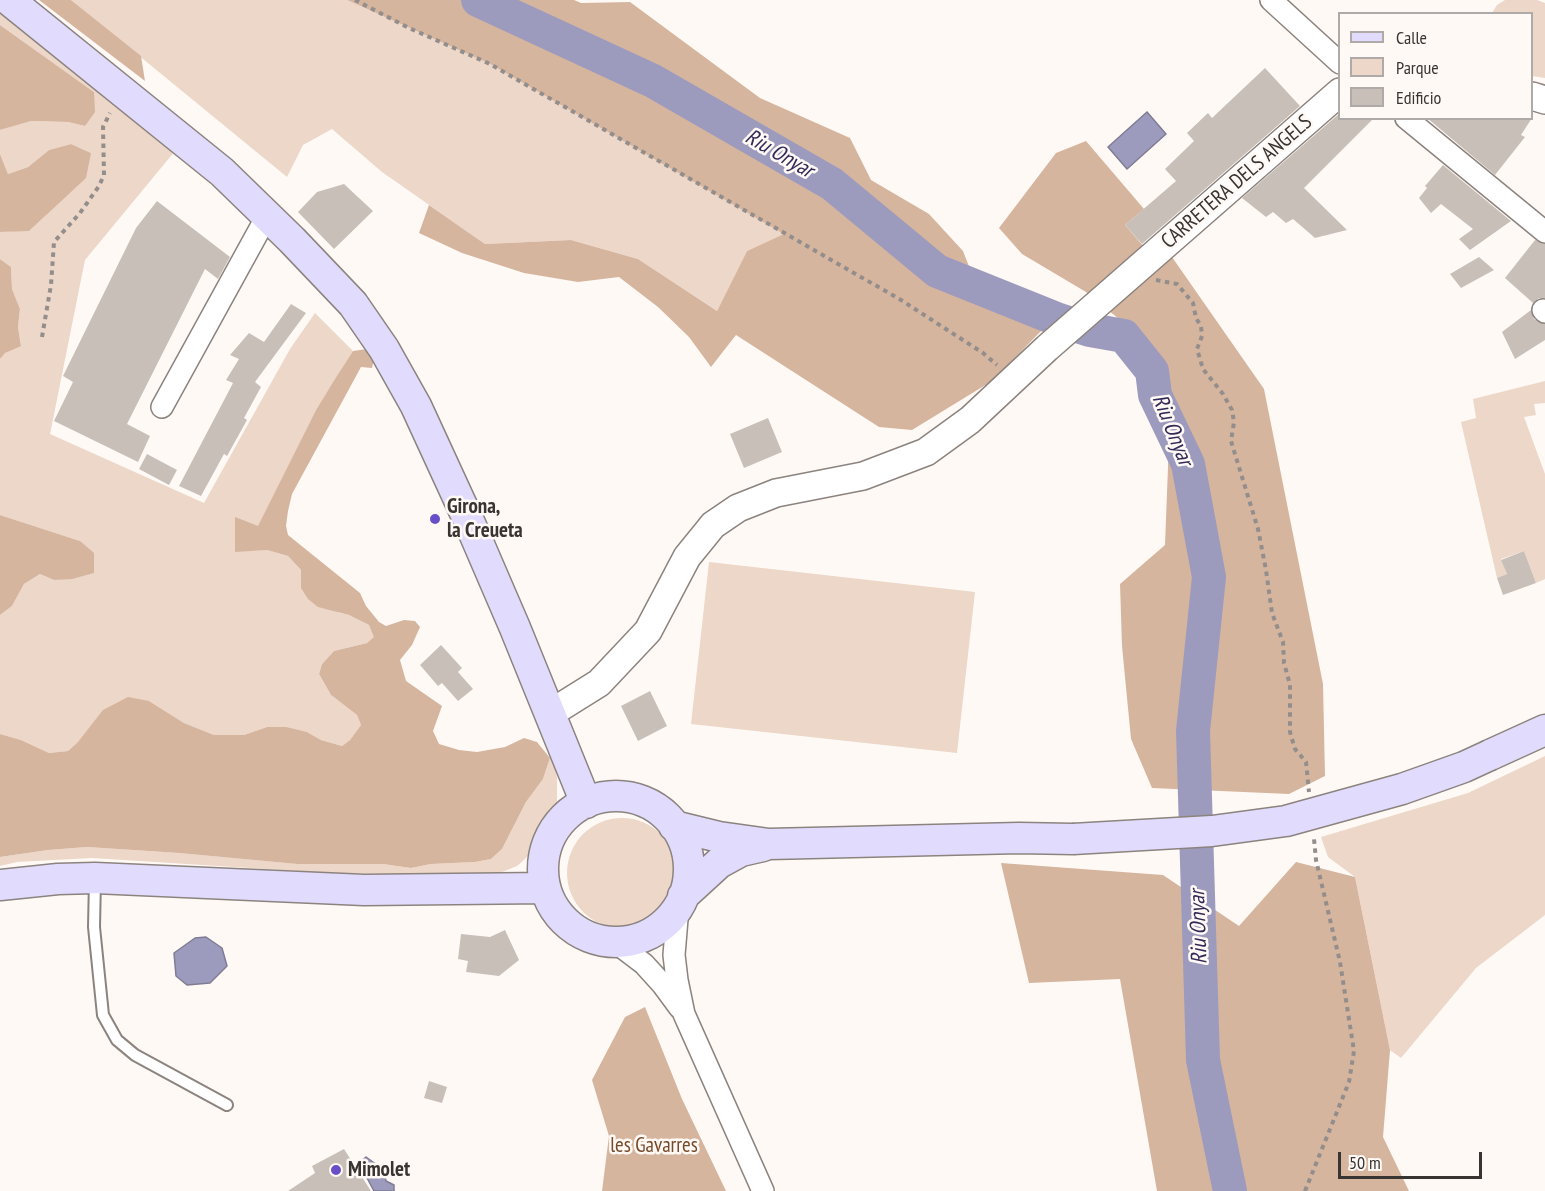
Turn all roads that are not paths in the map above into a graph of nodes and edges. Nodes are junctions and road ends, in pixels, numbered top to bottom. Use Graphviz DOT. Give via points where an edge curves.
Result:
graph roads {
  1 [pos="9,0"];
  2 [pos="1271,0"];
  3 [pos="1338,61"];
  4 [pos="1338,94"];
  5 [pos="1408,120"];
  6 [pos="267,216"];
  7 [pos="1545,232"];
  8 [pos="162,407"];
  9 [pos="551,712"];
  10 [pos="1545,730"];
  11 [pos="586,803"];
  12 [pos="674,826"];
  13 [pos="769,844"];
  14 [pos="95,879"];
  15 [pos="0,885"];
  16 [pos="545,888"];
  17 [pos="681,902"];
  18 [pos="615,942"];
  19 [pos="684,1014"];
  20 [pos="227,1105"];
  21 [pos="763,1191"];
  1 -- 6 [label="main road" via="222,172"];
  2 -- 3 [label="street"];
  4 -- 9 [label="street, CARRETERA DELS ANGELS" via="970,420 926,452 863,476 776,493 738,508 713,525 687,557 648,631 599,682"];
  5 -- 7 [label="street"];
  6 -- 8 [label="street"];
  6 -- 9 [label="main road" via="353,304 416,406"];
  9 -- 11 [label="main road"];
  10 -- 13 [label="main road, bridge" via="1443,775 1286,821 1212,831 1073,838"];
  11 -- 12 [label="main road" via="609,797 634,799 656,809"];
  11 -- 16 [label="main road" via="567,815 552,833 543,865"];
  12 -- 13 [label="main road"];
  12 -- 17 [label="main road" via="688,860"];
  13 -- 17 [label="main road" via="741,851 719,863"];
  14 -- 15 [label="main road"];
  14 -- 16 [label="main road" via="364,890"];
  14 -- 20 [label="lane" via="94,927 103,1015 117,1040 135,1055"];
  16 -- 18 [label="main road" via="555,909 570,926 591,938"];
  17 -- 18 [label="main road" via="671,917 651,933"];
  17 -- 19 [label="street" via="674,955"];
  18 -- 19 [label="street" via="644,964"];
  19 -- 21 [label="street"];
}
